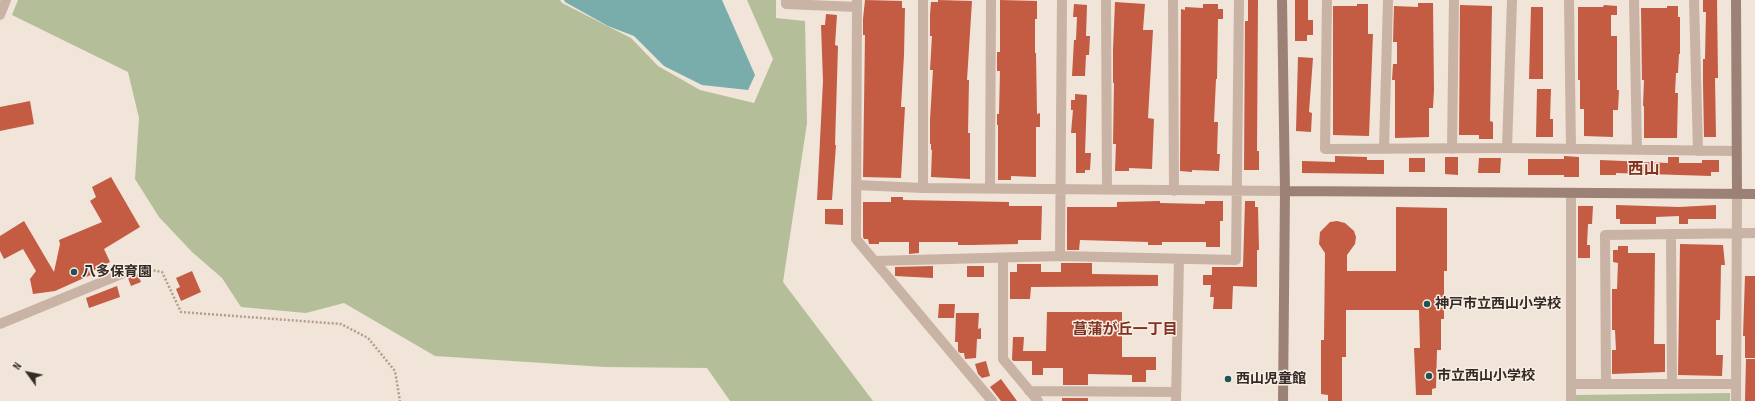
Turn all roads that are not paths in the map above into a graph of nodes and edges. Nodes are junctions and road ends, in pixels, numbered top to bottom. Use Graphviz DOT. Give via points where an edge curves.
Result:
graph roads {
  1 [pos="6,0"];
  2 [pos="786,0"];
  3 [pos="923,0"];
  4 [pos="991,0"];
  5 [pos="1062,0"];
  6 [pos="1106,0"];
  7 [pos="1173,0"];
  8 [pos="1239,0"];
  9 [pos="1282,0"];
  10 [pos="1327,0"];
  11 [pos="1388,0"];
  12 [pos="1454,0"];
  13 [pos="1512,0"];
  14 [pos="1569,0"];
  15 [pos="1634,0"];
  16 [pos="1694,0"];
  17 [pos="1736,0"];
  18 [pos="857,4"];
  19 [pos="0,15"];
  20 [pos="1452,148"];
  21 [pos="1508,148"];
  22 [pos="1384,149"];
  23 [pos="1571,149"];
  24 [pos="1637,150"];
  25 [pos="1698,151"];
  26 [pos="1736,151"];
  27 [pos="856,185"];
  28 [pos="923,188"];
  29 [pos="990,188"];
  30 [pos="1061,188"];
  31 [pos="1107,190"];
  32 [pos="1174,190"];
  33 [pos="1236,191"];
  34 [pos="1285,191"];
  35 [pos="1571,193"];
  36 [pos="1737,194"];
  37 [pos="1755,194"];
  38 [pos="1736,233"];
  39 [pos="1755,233"];
  40 [pos="1671,234"];
  41 [pos="1060,256"];
  42 [pos="1003,258"];
  43 [pos="1179,259"];
  44 [pos="875,261"];
  45 [pos="124,273"];
  46 [pos="0,324"];
  47 [pos="1606,383"];
  48 [pos="1672,383"];
  49 [pos="1571,384"];
  50 [pos="1736,384"];
  51 [pos="1029,391"];
  52 [pos="1144,396"];
  53 [pos="1176,397"];
  54 [pos="992,401"];
  55 [pos="1038,401"];
  56 [pos="1283,401"];
  57 [pos="1571,401"];
  58 [pos="1736,401"];
  1 -- 19 [label="street"];
  2 -- 18 [label="street" via="786,4"];
  3 -- 28 [label="street"];
  4 -- 29 [label="street"];
  5 -- 30 [label="street"];
  6 -- 31 [label="street"];
  7 -- 32 [label="street"];
  8 -- 33 [label="street"];
  9 -- 34 [label="street"];
  10 -- 22 [label="street" via="1325,149"];
  11 -- 22 [label="street"];
  12 -- 20 [label="street"];
  13 -- 21 [label="street"];
  14 -- 23 [label="street"];
  15 -- 24 [label="street"];
  16 -- 25 [label="street"];
  17 -- 26 [label="street"];
  18 -- 27 [label="street"];
  20 -- 21 [label="street"];
  20 -- 22 [label="street"];
  21 -- 23 [label="street"];
  23 -- 24 [label="street"];
  24 -- 25 [label="street"];
  25 -- 26 [label="street"];
  26 -- 36 [label="street"];
  27 -- 28 [label="street"];
  27 -- 44 [label="street" via="856,239"];
  28 -- 29 [label="street"];
  29 -- 30 [label="street"];
  30 -- 31 [label="street"];
  30 -- 41 [label="street"];
  31 -- 32 [label="street"];
  32 -- 33 [label="street"];
  33 -- 34 [label="street"];
  33 -- 43 [label="street" via="1236,260"];
  34 -- 35 [label="street"];
  34 -- 56 [label="street"];
  35 -- 36 [label="street"];
  35 -- 49 [label="street"];
  36 -- 37 [label="street"];
  36 -- 38 [label="street"];
  38 -- 39 [label="street"];
  38 -- 40 [label="street"];
  38 -- 50 [label="street"];
  40 -- 47 [label="street" via="1605,235"];
  40 -- 48 [label="street"];
  41 -- 42 [label="street"];
  41 -- 43 [label="street"];
  42 -- 44 [label="street"];
  42 -- 51 [label="street" via="1003,359"];
  43 -- 53 [label="street"];
  44 -- 54 [label="street"];
  45 -- 46 [label="street"];
  47 -- 48 [label="street"];
  47 -- 49 [label="street"];
  48 -- 50 [label="street"];
  49 -- 57 [label="street"];
  50 -- 58 [label="street"];
  51 -- 52 [label="street"];
  51 -- 55 [label="street"];
  52 -- 53 [label="street"];
}
